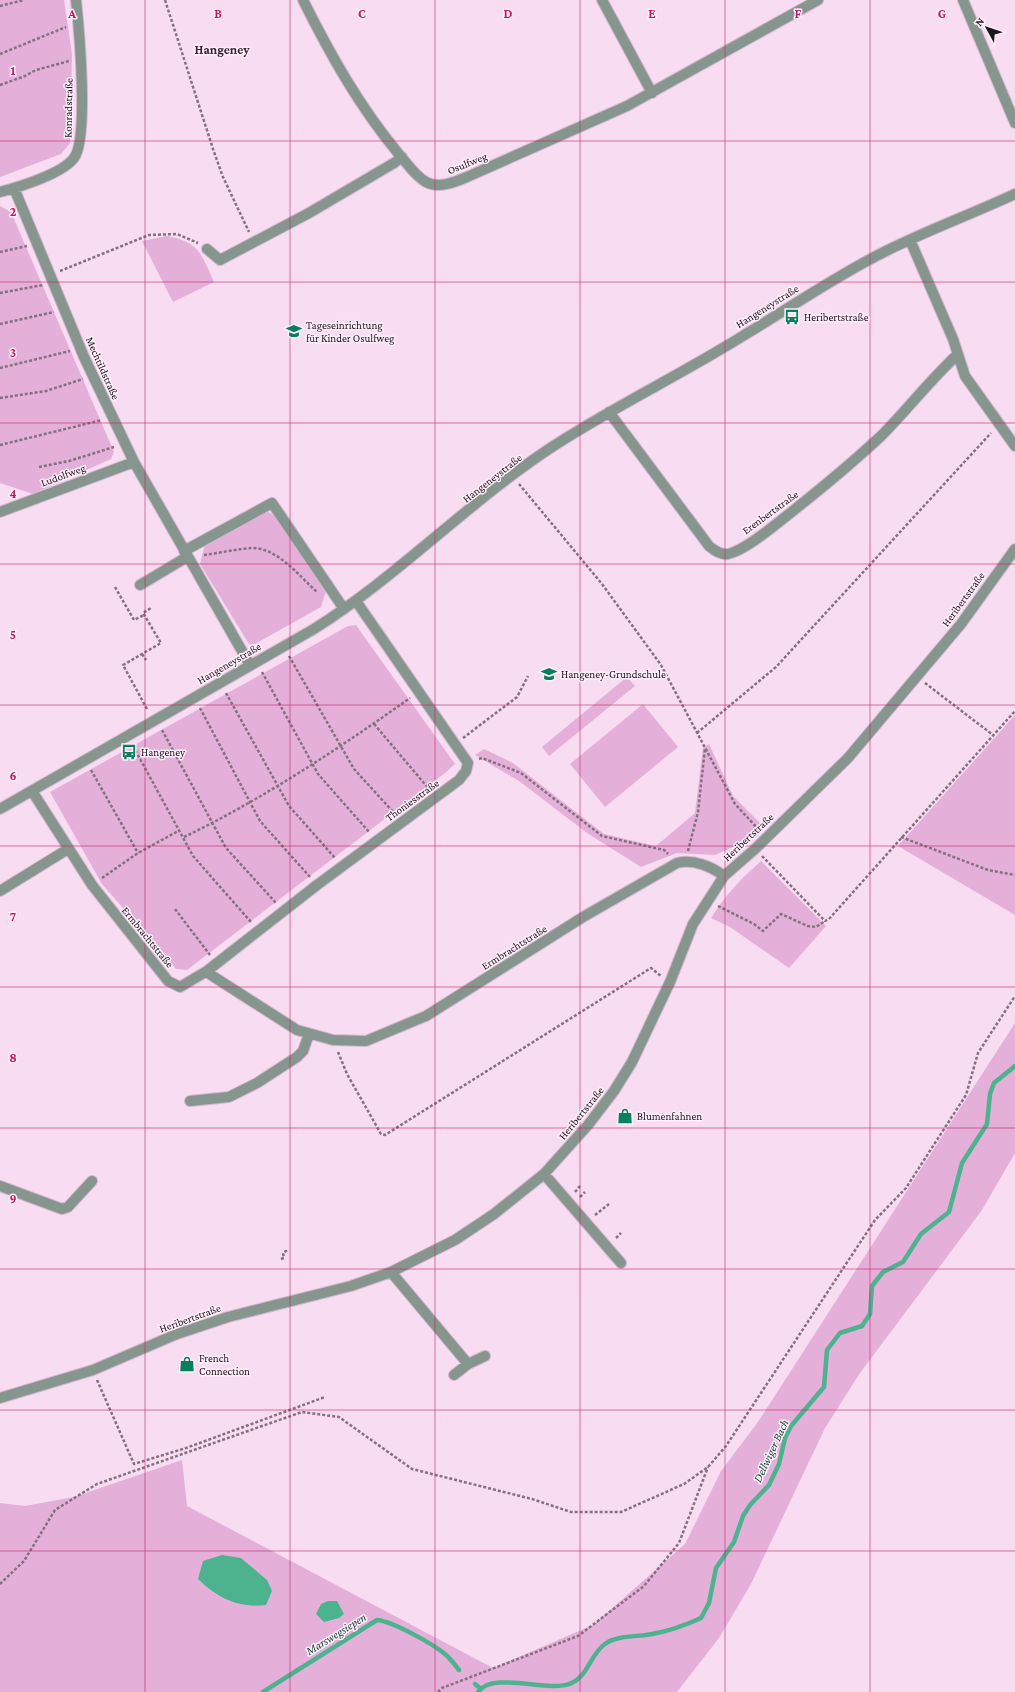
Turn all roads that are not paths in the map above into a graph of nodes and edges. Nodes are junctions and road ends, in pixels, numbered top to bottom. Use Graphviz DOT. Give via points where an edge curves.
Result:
graph roads {
  1 [pos="76,0"];
  2 [pos="303,0"];
  3 [pos="602,0"];
  4 [pos="818,0"];
  5 [pos="963,0"];
  6 [pos="652,93"];
  7 [pos="1015,122"];
  8 [pos="402,157"];
  9 [pos="14,188"];
  10 [pos="0,192"];
  11 [pos="1015,194"];
  12 [pos="910,240"];
  13 [pos="206,249"];
  14 [pos="958,354"];
  15 [pos="609,412"];
  16 [pos="1015,446"];
  17 [pos="134,462"];
  18 [pos="0,512"];
  19 [pos="1015,549"];
  20 [pos="186,554"];
  21 [pos="140,584"];
  22 [pos="356,600"];
  23 [pos="344,609"];
  24 [pos="253,663"];
  25 [pos="32,791"];
  26 [pos="0,809"];
  27 [pos="68,849"];
  28 [pos="724,876"];
  29 [pos="0,891"];
  30 [pos="207,970"];
  31 [pos="309,1034"];
  32 [pos="190,1101"];
  33 [pos="544,1174"];
  34 [pos="92,1181"];
  35 [pos="0,1186"];
  36 [pos="621,1263"];
  37 [pos="391,1272"];
  38 [pos="485,1356"];
  39 [pos="468,1364"];
  40 [pos="454,1375"];
  41 [pos="0,1398"];
  1 -- 9 [label="street, Konradstraße" via="81,58 81,131 77,153 61,168"];
  2 -- 8 [label="street, Osulfweg" via="325,44 362,104"];
  3 -- 6 [label="street"];
  4 -- 6 [label="street, Osulfweg"];
  5 -- 7 [label="street"];
  6 -- 8 [label="street, Osulfweg" via="444,185 426,182"];
  8 -- 13 [label="street" via="309,213 220,260"];
  9 -- 10 [label="street, Konradstraße"];
  9 -- 17 [label="street, Mechtildstraße" via="100,392"];
  11 -- 12 [label="street, Hangeneystraße"];
  12 -- 14 [label="street"];
  12 -- 15 [label="street, Hangeneystraße" via="837,277 746,335"];
  14 -- 15 [label="street, Erenbertstraße" via="882,435 841,473 768,530 727,554 717,552 709,546"];
  14 -- 16 [label="street" via="965,376"];
  15 -- 22 [label="street, Hangeneystraße" via="512,476"];
  17 -- 18 [label="street, Ludolfweg"];
  17 -- 20 [label="street, Mechtildstraße"];
  19 -- 28 [label="street, Heribertstraße" via="961,624 848,758"];
  20 -- 21 [label="street"];
  20 -- 23 [label="street" via="272,504"];
  20 -- 24 [label="street, Mechtildstraße"];
  22 -- 23 [label="street, Hangeneystraße"];
  22 -- 30 [label="street, Thoniesstraße" via="468,763 466,771 459,780"];
  23 -- 24 [label="street, Hangeneystraße"];
  24 -- 25 [label="street, Hangeneystraße"];
  25 -- 26 [label="street, Hangeneystraße"];
  25 -- 27 [label="street, Ermbrachtstraße"];
  27 -- 29 [label="street"];
  27 -- 30 [label="street, Ermbrachtstraße" via="92,885 168,981 180,987"];
  28 -- 31 [label="street, Ermbrachtstraße" via="713,868 681,862 583,917 426,1016 366,1041 334,1040"];
  28 -- 33 [label="street, Heribertstraße" via="693,924 670,982 632,1062 614,1092"];
  30 -- 31 [label="street, Ermbrachtstraße" via="210,975 294,1028"];
  31 -- 32 [label="street" via="303,1051 297,1057 257,1083 229,1097"];
  33 -- 36 [label="street"];
  33 -- 37 [label="street, Heribertstraße" via="494,1214 455,1240"];
  34 -- 35 [label="street" via="68,1207 62,1209"];
  37 -- 39 [label="street"];
  37 -- 41 [label="street, Heribertstraße" via="351,1286 260,1308 177,1334 93,1370"];
  38 -- 39 [label="street"];
  39 -- 40 [label="street"];
}
